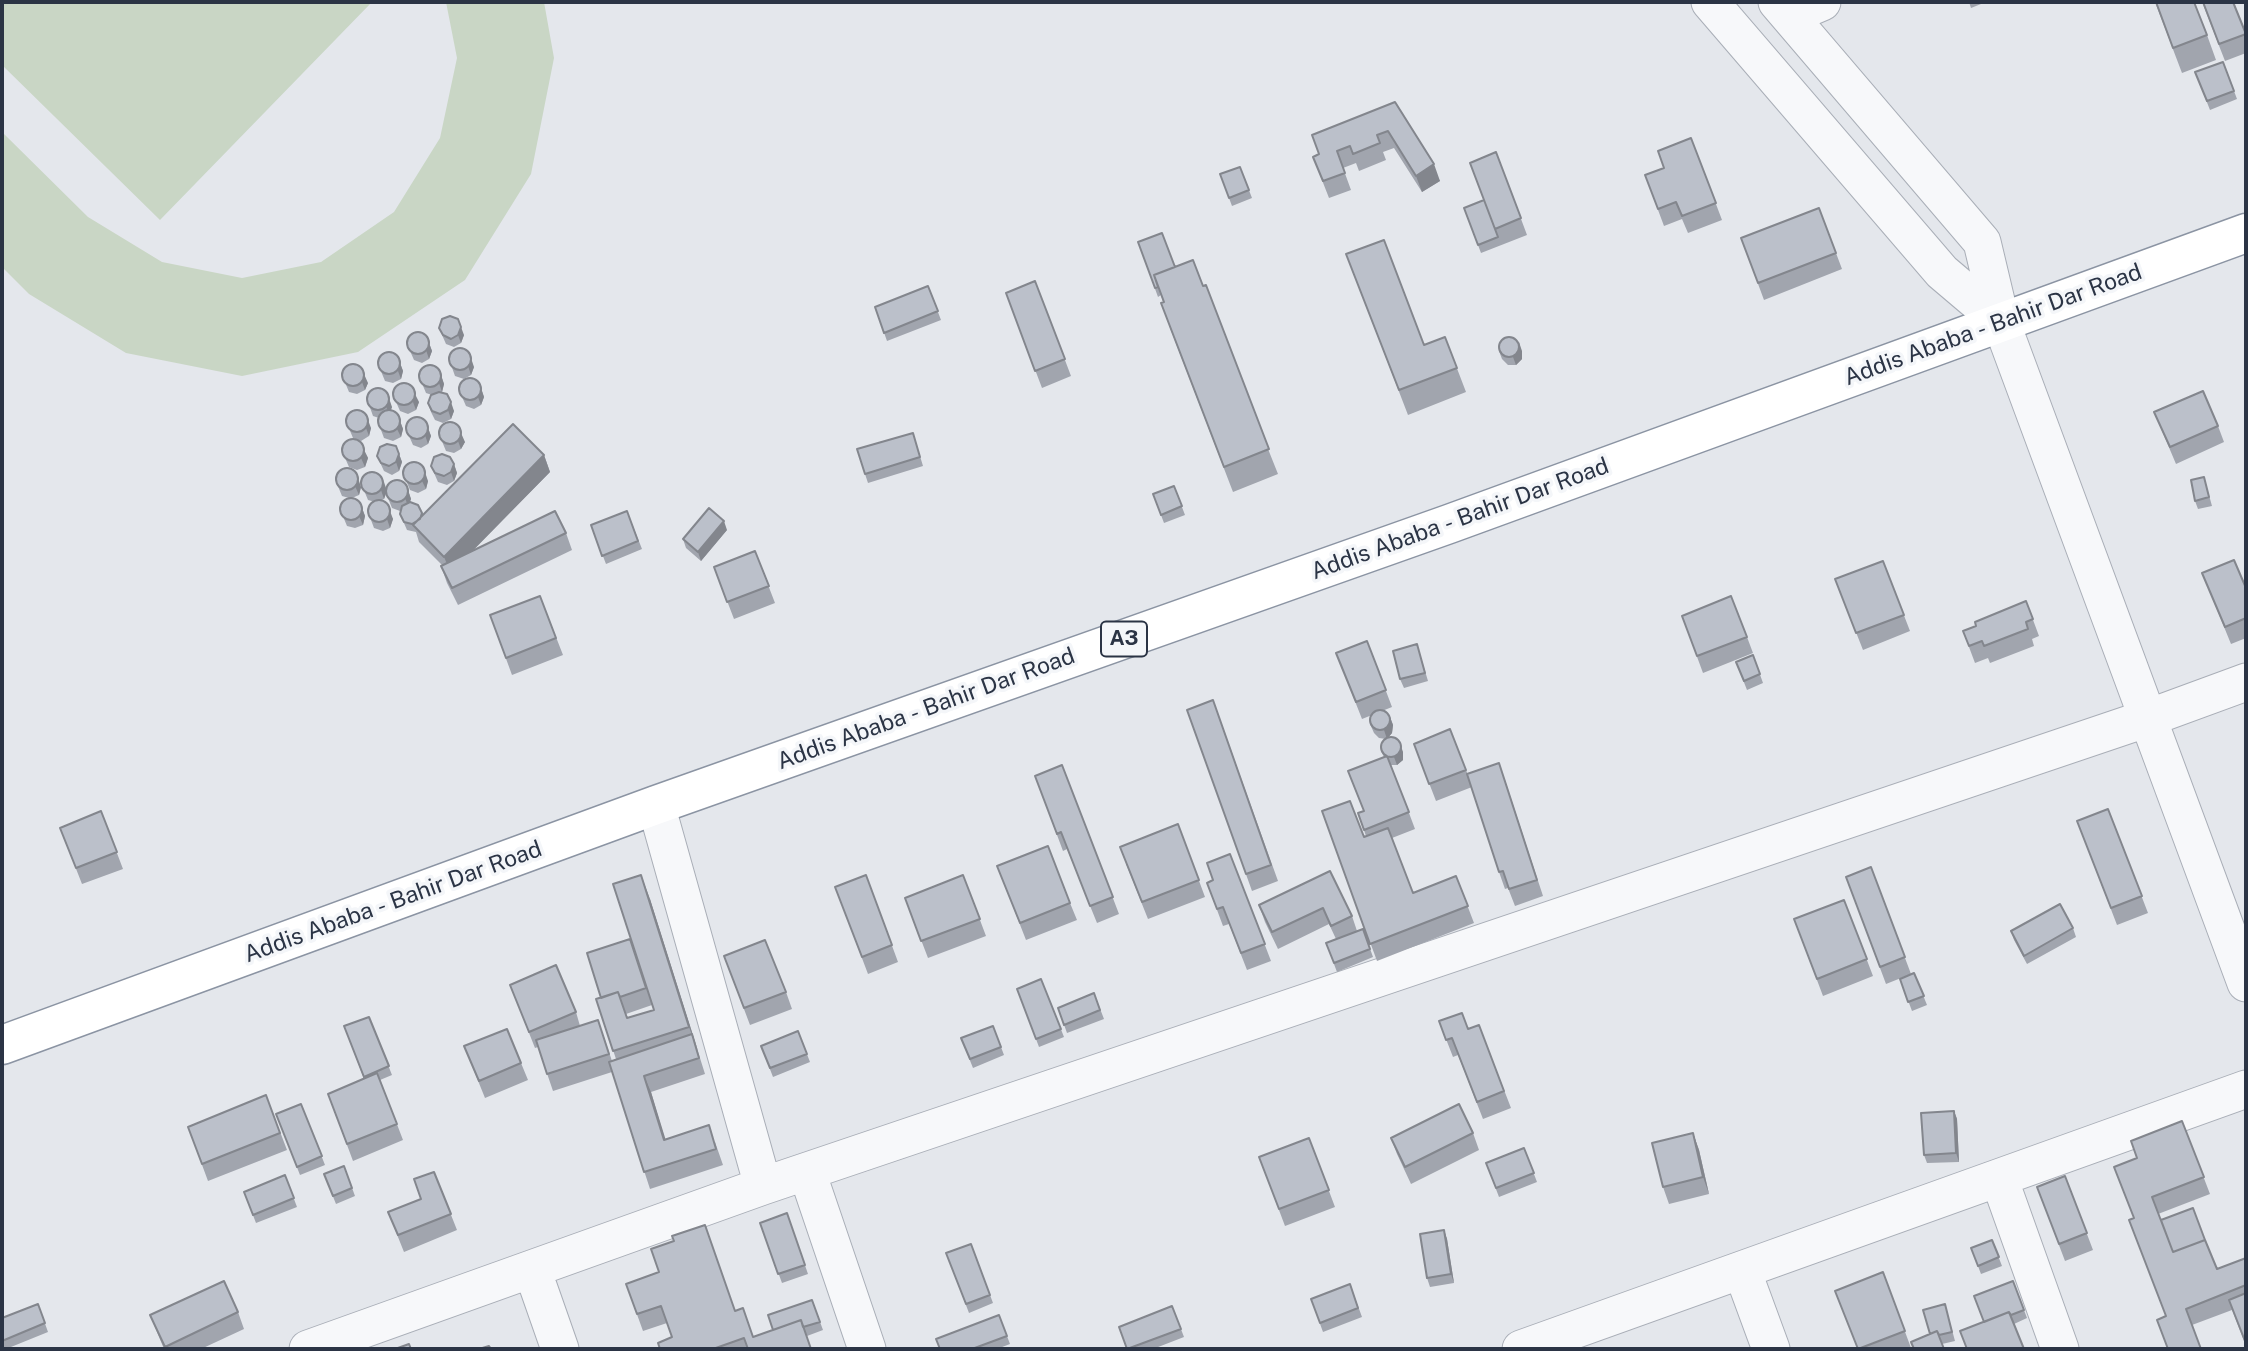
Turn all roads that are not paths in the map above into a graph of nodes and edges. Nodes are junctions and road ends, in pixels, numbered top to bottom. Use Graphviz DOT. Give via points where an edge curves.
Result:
graph roads {
  1 [pos="1710,2"];
  2 [pos="1822,2"];
  3 [pos="1783,9"];
  4 [pos="2246,233"];
  5 [pos="2001,322"];
  6 [pos="2246,682"];
  7 [pos="2148,718"];
  8 [pos="656,805"];
  9 [pos="2246,983"];
  10 [pos="2,1045"];
  11 [pos="2246,1089"];
  12 [pos="807,1172"];
  13 [pos="1999,1178"];
  14 [pos="763,1186"];
  15 [pos="532,1269"];
  16 [pos="1742,1270"];
  17 [pos="308,1349"];
  18 [pos="560,1349"];
  19 [pos="867,1349"];
  20 [pos="1521,1349"];
  21 [pos="1771,1349"];
  22 [pos="2060,1349"];
  1 -- 5 [label="street" via="1942,272"];
  2 -- 3 [label="street"];
  3 -- 5 [label="street" via="1982,242"];
  4 -- 5 [label="highway, Addis Ababa - Bahir Dar Road / A3"];
  5 -- 7 [label="street"];
  5 -- 8 [label="highway, Addis Ababa - Bahir Dar Road / A3" via="1449,524"];
  6 -- 7 [label="street"];
  7 -- 9 [label="street"];
  7 -- 12 [label="street"];
  8 -- 10 [label="highway, Addis Ababa - Bahir Dar Road / A3"];
  8 -- 14 [label="street"];
  11 -- 13 [label="street"];
  12 -- 14 [label="street"];
  12 -- 19 [label="street"];
  13 -- 16 [label="street"];
  13 -- 22 [label="street"];
  14 -- 15 [label="street"];
  15 -- 17 [label="street"];
  15 -- 18 [label="street"];
  16 -- 20 [label="street"];
  16 -- 21 [label="street"];
}
